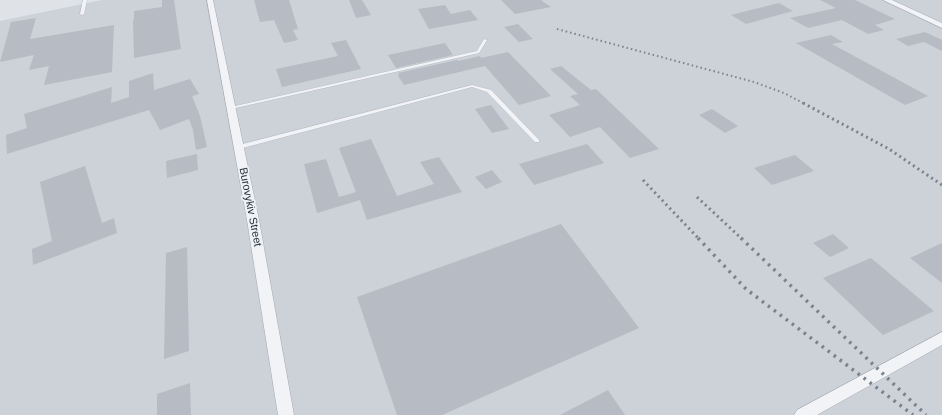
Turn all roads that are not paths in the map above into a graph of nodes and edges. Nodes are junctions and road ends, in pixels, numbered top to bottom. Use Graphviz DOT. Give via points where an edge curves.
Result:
graph roads {
  1 [pos="85,0"];
  2 [pos="210,0"];
  3 [pos="886,0"];
  4 [pos="82,14"];
  5 [pos="942,26"];
  6 [pos="485,40"];
  7 [pos="231,108"];
  8 [pos="537,141"];
  9 [pos="239,147"];
  10 [pos="942,338"];
  11 [pos="286,415"];
  12 [pos="802,415"];
  1 -- 4 [label="lane"];
  2 -- 7 [label="street, Burovykiv Street"];
  3 -- 5 [label="street"];
  6 -- 7 [label="lane" via="478,52"];
  7 -- 9 [label="street, Burovykiv Street"];
  8 -- 9 [label="lane" via="489,91 472,86"];
  9 -- 11 [label="street, Burovykiv Street"];
  10 -- 12 [label="street"];
}
